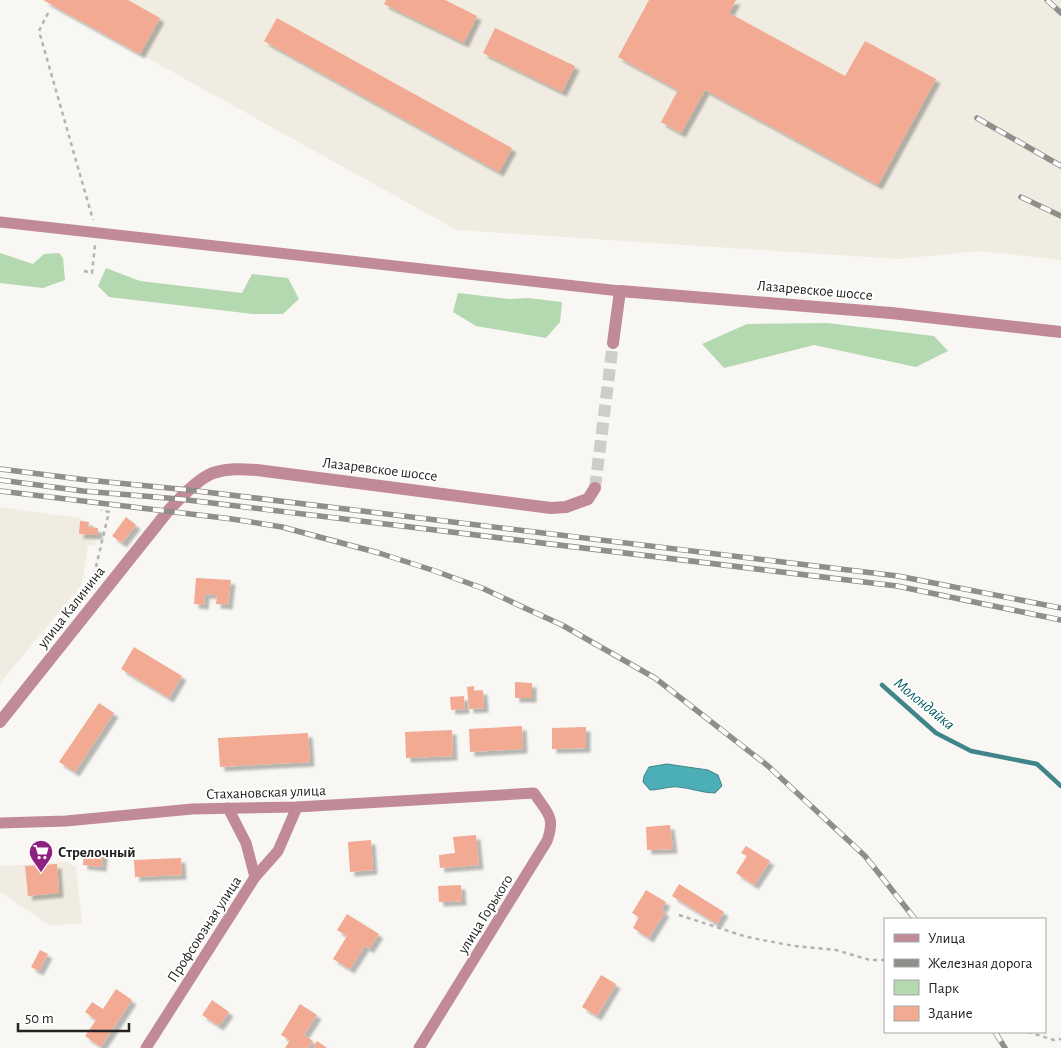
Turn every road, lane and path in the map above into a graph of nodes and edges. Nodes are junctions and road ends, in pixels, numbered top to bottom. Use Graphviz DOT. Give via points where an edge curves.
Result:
graph roads {
  1 [pos="48,13"];
  2 [pos="0,222"];
  3 [pos="97,232"];
  4 [pos="84,271"];
  5 [pos="620,290"];
  6 [pos="1061,332"];
  7 [pos="613,343"];
  8 [pos="595,488"];
  9 [pos="101,510"];
  10 [pos="168,511"];
  11 [pos="83,596"];
  12 [pos="0,722"];
  13 [pos="534,793"];
  14 [pos="297,807"];
  15 [pos="228,808"];
  16 [pos="0,823"];
  17 [pos="255,878"];
  18 [pos="679,915"];
  19 [pos="884,960"];
  20 [pos="1031,1033"];
  21 [pos="1061,1039"];
  22 [pos="146,1048"];
  23 [pos="419,1048"];
  1 -- 3 [label="path" via="39,31"];
  2 -- 3 [label="street"];
  3 -- 4 [label="path" via="92,273"];
  3 -- 5 [label="street"];
  5 -- 6 [label="street, Лазаревское шоссе" via="891,313"];
  5 -- 7 [label="street"];
  8 -- 10 [label="street, Лазаревское шоссе" via="588,499 566,507 551,508 232,469 212,474 189,490"];
  9 -- 11 [label="path" via="108,512 94,575"];
  10 -- 12 [label="street, улица Калинина"];
  13 -- 14 [label="street, Стахановская улица"];
  13 -- 23 [label="street, улица Горького" via="550,817 552,827 547,841"];
  14 -- 15 [label="street, Стахановская улица"];
  14 -- 17 [label="street, Профсоюзная улица" via="278,851"];
  15 -- 16 [label="street, Стахановская улица"];
  15 -- 17 [label="street, Профсоюзная улица" via="246,843"];
  17 -- 22 [label="street, Профсоюзная улица"];
  18 -- 19 [label="path" via="747,937"];
  20 -- 21 [label="path"];
}
